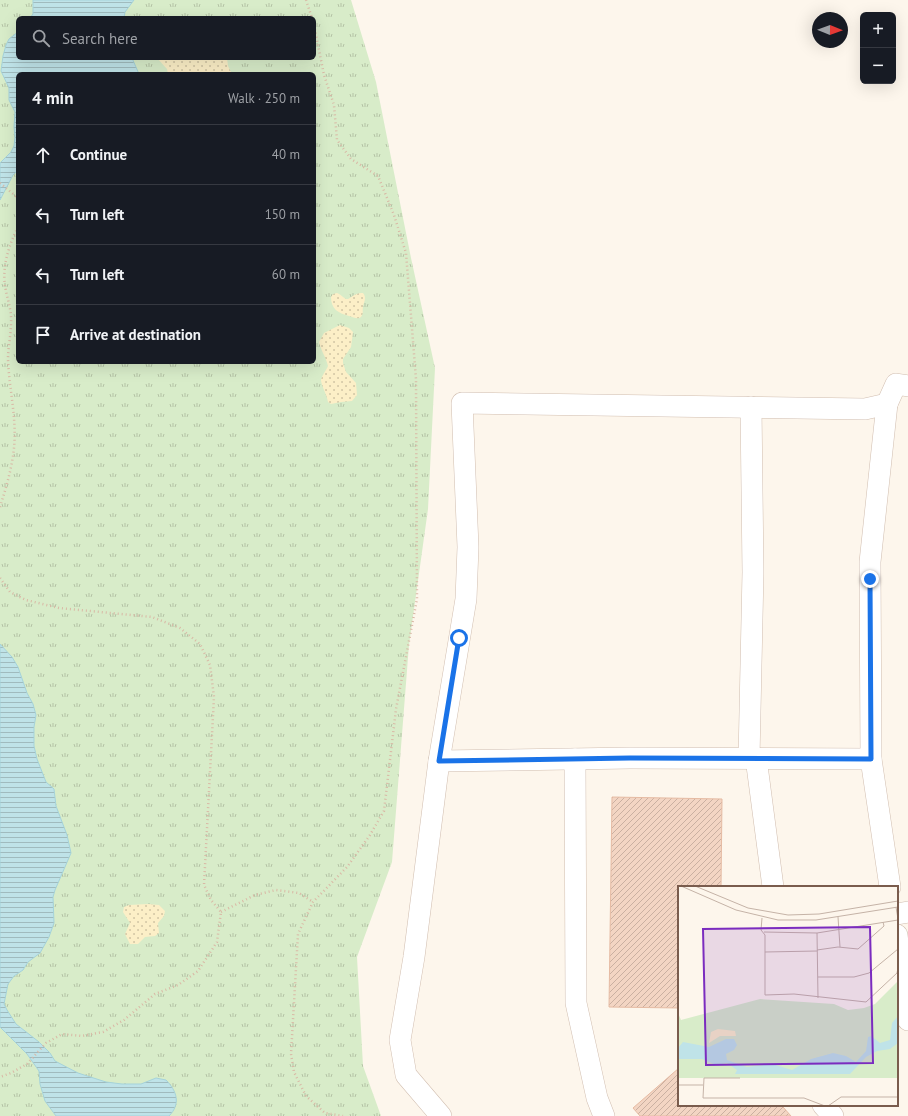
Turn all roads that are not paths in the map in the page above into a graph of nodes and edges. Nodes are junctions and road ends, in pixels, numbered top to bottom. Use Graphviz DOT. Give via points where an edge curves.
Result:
graph roads {
  1 [pos="908,386"];
  2 [pos="887,404"];
  3 [pos="751,407"];
  4 [pos="753,758"];
  5 [pos="574,759"];
  6 [pos="871,759"];
  7 [pos="439,761"];
  8 [pos="773,886"];
  9 [pos="890,886"];
  10 [pos="908,912"];
  11 [pos="898,914"];
  12 [pos="898,943"];
  13 [pos="908,1020"];
  14 [pos="824,1106"];
  15 [pos="441,1116"];
  16 [pos="604,1116"];
  17 [pos="833,1116"];
  1 -- 2 [label="lane" via="896,384"];
  2 -- 3 [label="lane" via="865,409"];
  2 -- 6 [label="lane" via="870,562"];
  3 -- 4 [label="lane"];
  3 -- 7 [label="lane" via="462,403 468,547 466,599"];
  4 -- 5 [label="lane"];
  4 -- 6 [label="lane"];
  4 -- 8 [label="lane"];
  5 -- 7 [label="lane"];
  5 -- 16 [label="lane" via="576,1003 597,1098"];
  6 -- 9 [label="lane"];
  7 -- 15 [label="lane" via="414,957 400,1040 406,1075"];
  10 -- 11 [label="lane"];
  12 -- 13 [label="lane"];
  14 -- 17 [label="lane"];
}
